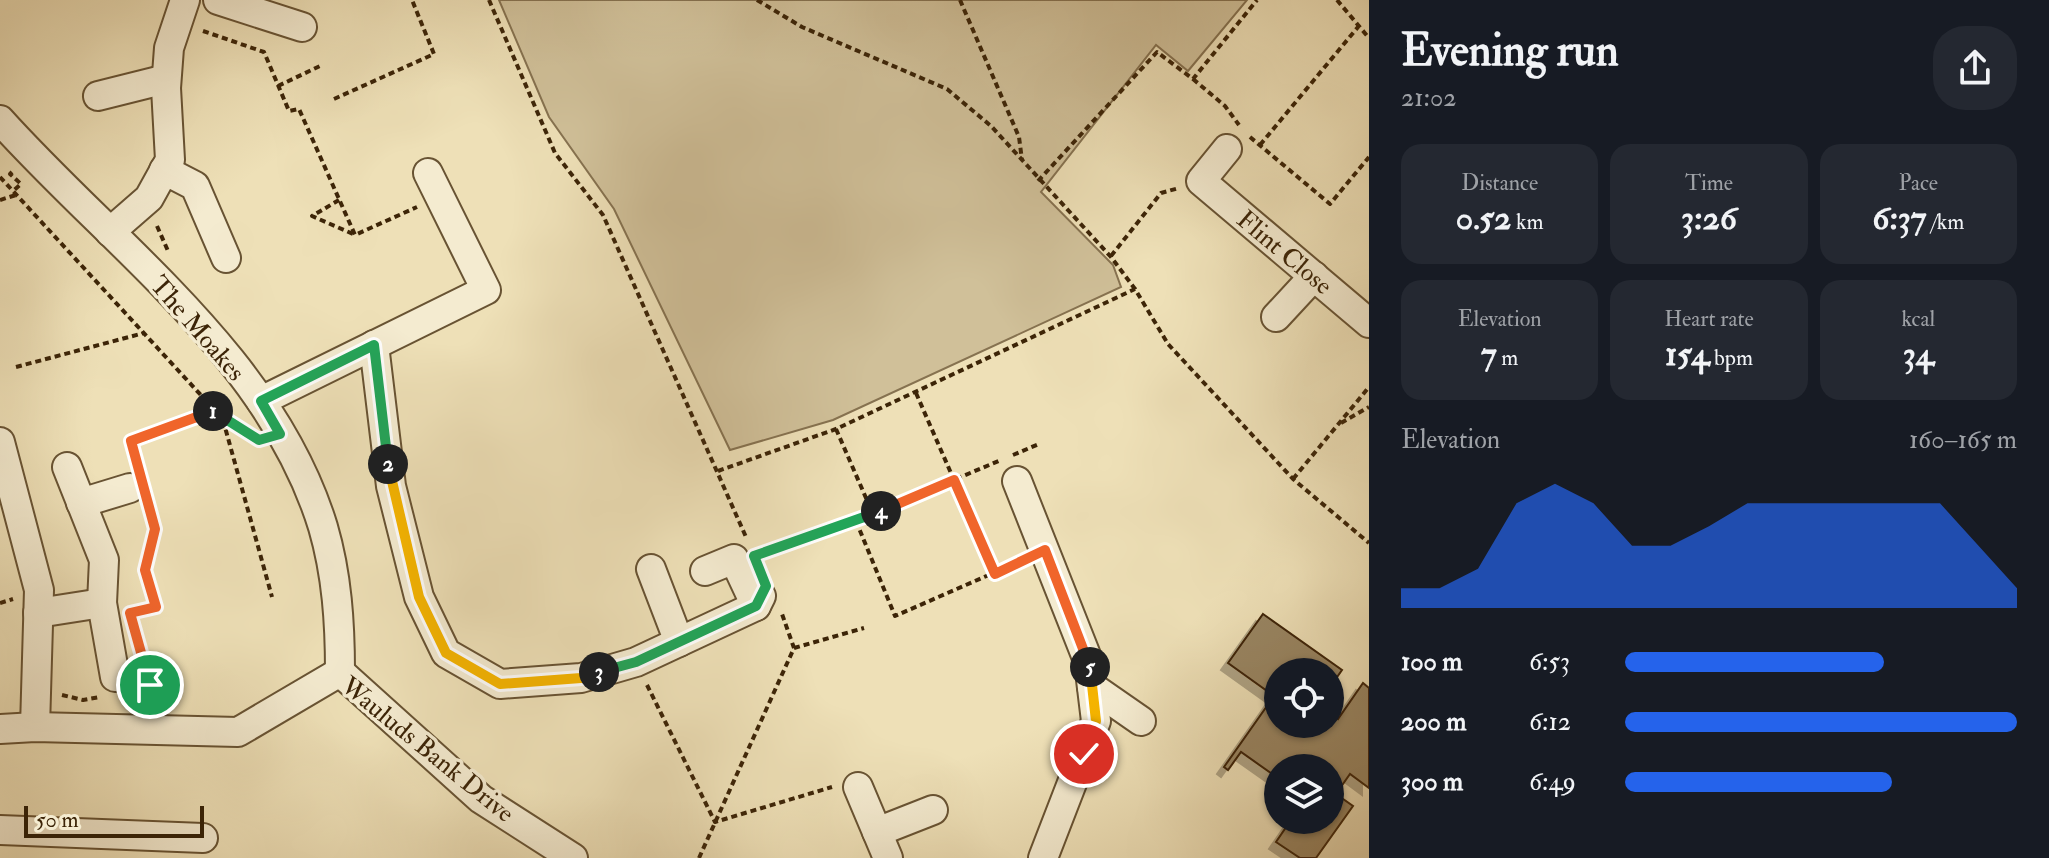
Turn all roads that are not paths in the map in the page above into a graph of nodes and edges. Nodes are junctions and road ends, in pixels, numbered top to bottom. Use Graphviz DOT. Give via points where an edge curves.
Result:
graph roads {
  1 [pos="185,0"];
  2 [pos="294,0"];
  3 [pos="220,1"];
  4 [pos="264,14"];
  5 [pos="302,27"];
  6 [pos="166,79"];
  7 [pos="98,96"];
  8 [pos="0,120"];
  9 [pos="1227,149"];
  10 [pos="164,170"];
  11 [pos="434,185"];
  12 [pos="110,232"];
  13 [pos="226,258"];
  14 [pos="1314,276"];
  15 [pos="1276,317"];
  16 [pos="1369,323"];
  17 [pos="374,345"];
  18 [pos="261,401"];
  19 [pos="0,442"];
  20 [pos="67,467"];
  21 [pos="1017,481"];
  22 [pos="139,486"];
  23 [pos="81,503"];
  24 [pos="651,569"];
  25 [pos="705,571"];
  26 [pos="102,603"];
  27 [pos="38,613"];
  28 [pos="679,642"];
  29 [pos="340,672"];
  30 [pos="1092,687"];
  31 [pos="116,688"];
  32 [pos="1141,721"];
  33 [pos="35,727"];
  34 [pos="0,729"];
  35 [pos="858,787"];
  36 [pos="933,810"];
  37 [pos="0,830"];
  38 [pos="203,838"];
  39 [pos="883,845"];
  40 [pos="573,858"];
  41 [pos="1043,858"];
  1 -- 6 [label="street" via="169,48"];
  2 -- 4 [label="street"];
  3 -- 4 [label="street"];
  4 -- 5 [label="street"];
  6 -- 7 [label="street"];
  6 -- 10 [label="street" via="170,160"];
  8 -- 12 [label="street, The Moakes"];
  9 -- 14 [label="street, Flint Close" via="1201,181"];
  10 -- 12 [label="street" via="149,198"];
  10 -- 13 [label="street" via="195,186"];
  11 -- 17 [label="street" via="486,290"];
  12 -- 18 [label="street, The Moakes" via="195,320"];
  14 -- 15 [label="street"];
  14 -- 16 [label="street, Flint Close"];
  17 -- 18 [label="street"];
  17 -- 28 [label="street" via="391,486 419,597 446,653 500,684 581,678"];
  18 -- 29 [label="street, The Moakes" via="307,484 323,527 337,587"];
  19 -- 27 [label="street" via="39,590"];
  20 -- 23 [label="street"];
  21 -- 30 [label="street" via="1089,663"];
  22 -- 23 [label="street"];
  23 -- 26 [label="street" via="104,560"];
  24 -- 28 [label="street"];
  25 -- 28 [label="street" via="734,559 758,601"];
  26 -- 27 [label="street"];
  26 -- 31 [label="street"];
  27 -- 33 [label="street"];
  29 -- 33 [label="street, Wauluds Bank Drive" via="238,732"];
  29 -- 40 [label="street, Wauluds Bank Drive" via="481,799"];
  30 -- 32 [label="street"];
  30 -- 41 [label="street" via="1094,761"];
  33 -- 34 [label="street, Wauluds Bank Drive"];
  35 -- 39 [label="street"];
  36 -- 39 [label="street"];
  37 -- 38 [label="street"];
}
